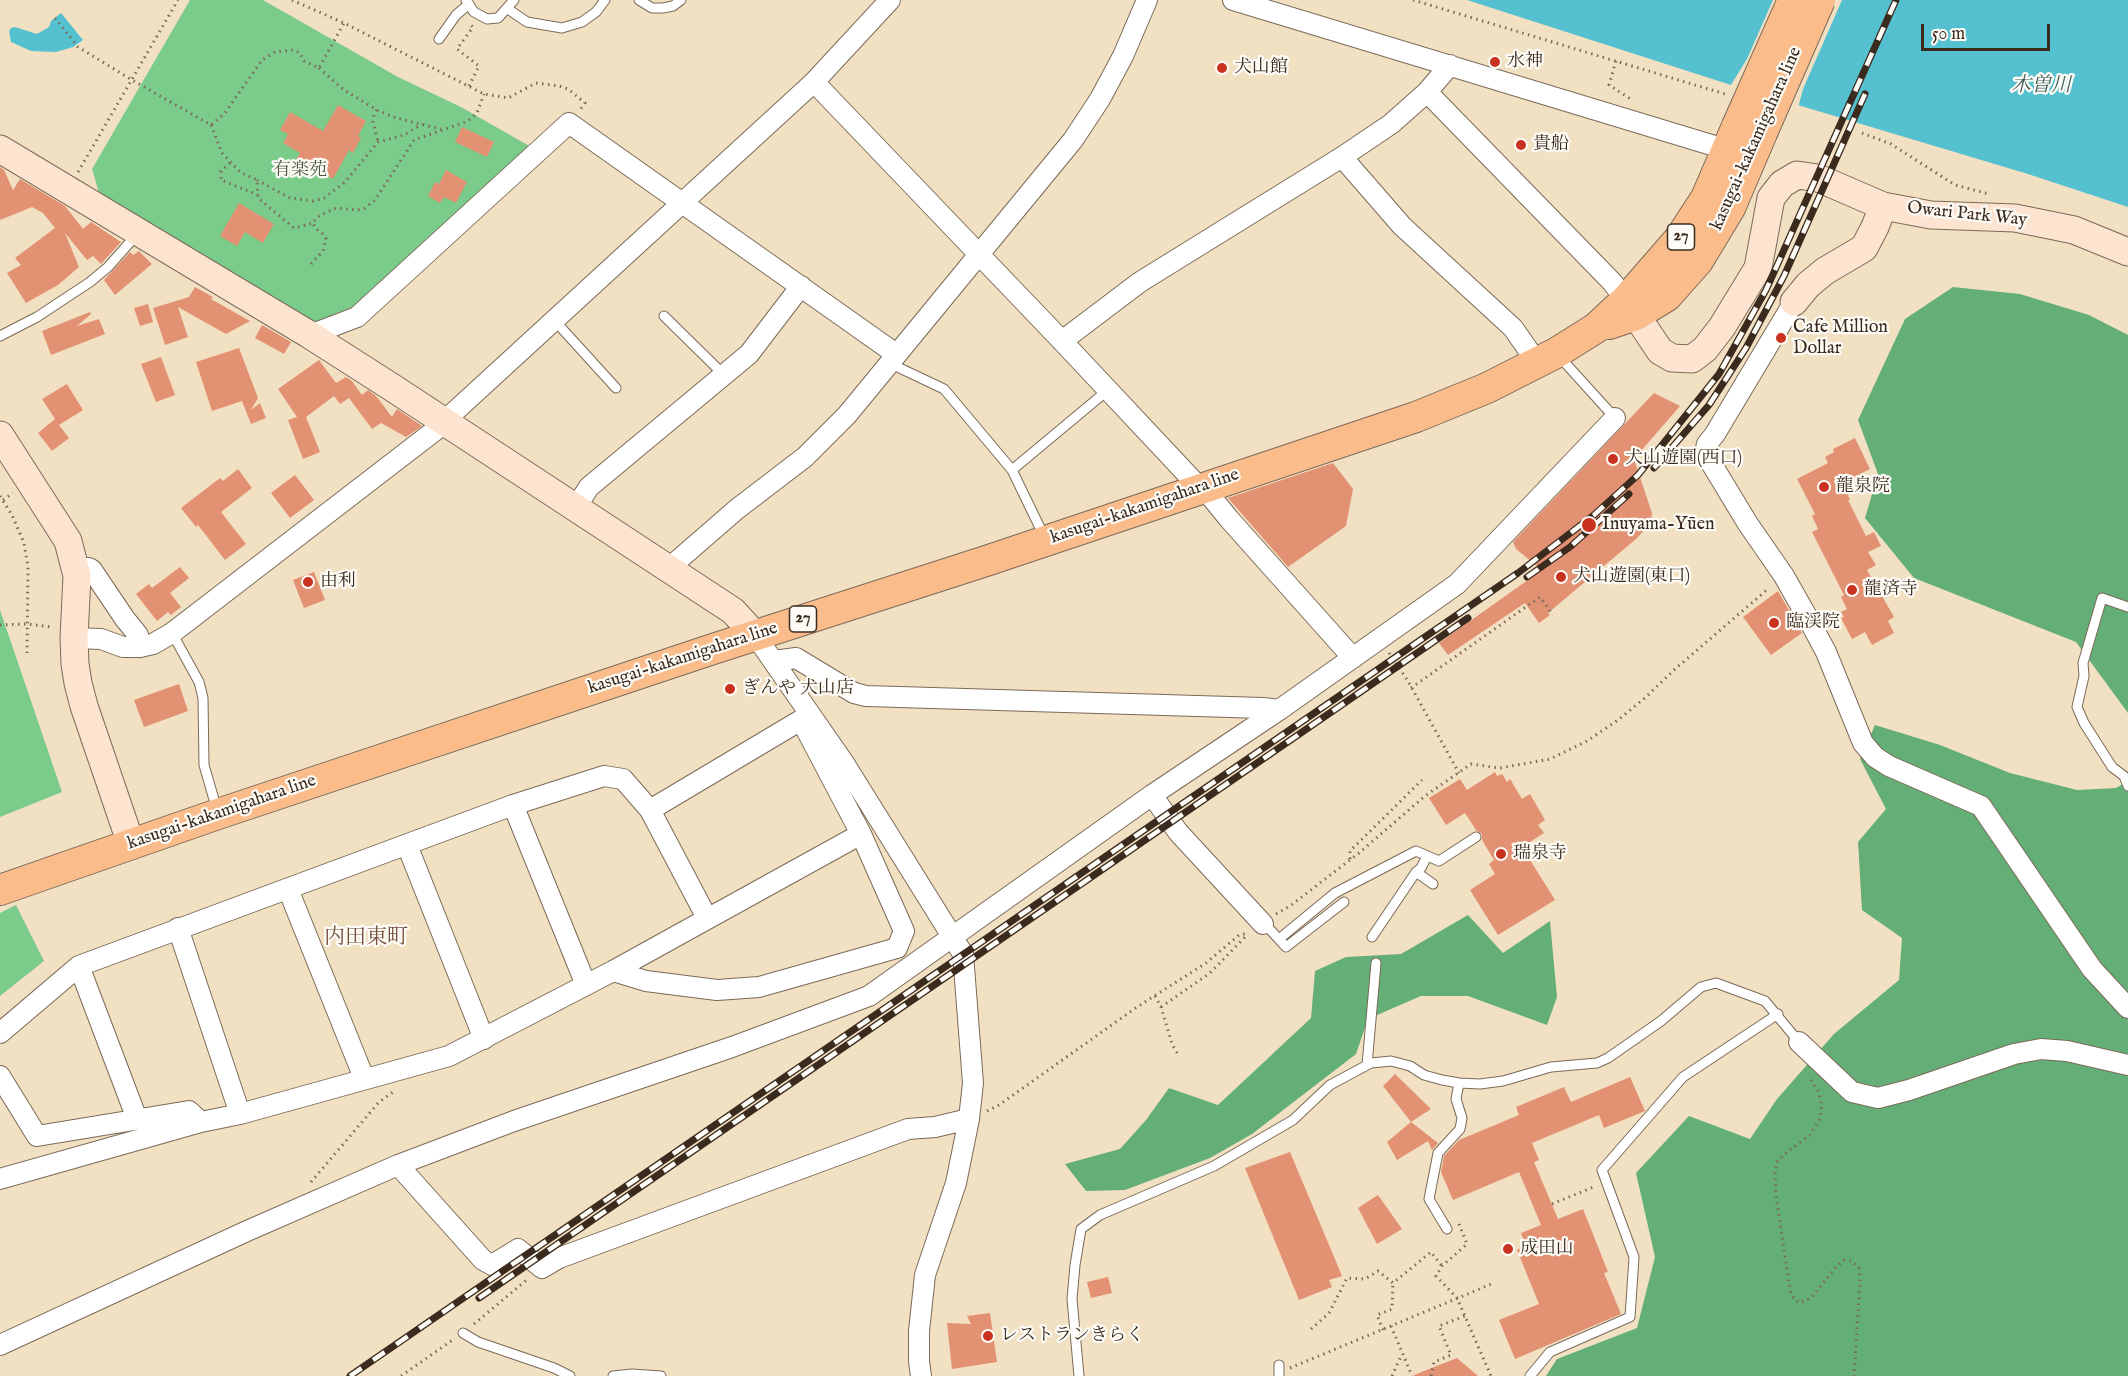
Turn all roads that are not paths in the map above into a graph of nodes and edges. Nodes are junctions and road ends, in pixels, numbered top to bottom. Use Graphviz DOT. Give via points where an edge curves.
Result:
graph roads {
  1 [pos="514,0"];
  2 [pos="605,0"];
  3 [pos="639,0"];
  4 [pos="681,0"];
  5 [pos="890,0"];
  6 [pos="1147,0"];
  7 [pos="1233,0"];
  8 [pos="468,2"];
  9 [pos="1807,8"];
  10 [pos="508,9"];
  11 [pos="439,39"];
  12 [pos="1450,65"];
  13 [pos="814,82"];
  14 [pos="1427,92"];
  15 [pos="1745,135"];
  16 [pos="0,149"];
  17 [pos="1342,157"];
  18 [pos="684,203"];
  19 [pos="1883,206"];
  20 [pos="136,231"];
  21 [pos="2128,252"];
  22 [pos="979,254"];
  23 [pos="801,286"];
  24 [pos="1794,302"];
  25 [pos="1631,308"];
  26 [pos="664,316"];
  27 [pos="555,321"];
  28 [pos="310,335"];
  29 [pos="0,336"];
  30 [pos="1062,341"];
  31 [pos="1547,358"];
  32 [pos="892,359"];
  33 [pos="725,375"];
  34 [pos="616,388"];
  35 [pos="1108,390"];
  36 [pos="1615,418"];
  37 [pos="446,422"];
  38 [pos="0,435"];
  39 [pos="1012,470"];
  40 [pos="1200,488"];
  41 [pos="576,507"];
  42 [pos="1046,541"];
  43 [pos="75,568"];
  44 [pos="669,568"];
  45 [pos="2128,607"];
  46 [pos="67,633"];
  47 [pos="172,633"];
  48 [pos="755,635"];
  49 [pos="140,647"];
  50 [pos="1353,658"];
  51 [pos="774,661"];
  52 [pos="1279,710"];
  53 [pos="805,716"];
  54 [pos="2128,786"];
  55 [pos="1152,795"];
  56 [pos="513,806"];
  57 [pos="650,810"];
  58 [pos="218,814"];
  59 [pos="861,834"];
  60 [pos="1476,837"];
  61 [pos="131,844"];
  62 [pos="407,844"];
  63 [pos="1427,856"];
  64 [pos="1416,872"];
  65 [pos="1433,884"];
  66 [pos="288,889"];
  67 [pos="0,890"];
  68 [pos="1344,902"];
  69 [pos="707,918"];
  70 [pos="1259,927"];
  71 [pos="178,928"];
  72 [pos="1372,937"];
  73 [pos="953,938"];
  74 [pos="1279,939"];
  75 [pos="1376,963"];
  76 [pos="79,966"];
  77 [pos="613,971"];
  78 [pos="586,985"];
  79 [pos="2128,1008"];
  80 [pos="1778,1014"];
  81 [pos="0,1033"];
  82 [pos="484,1039"];
  83 [pos="1799,1042"];
  84 [pos="1367,1065"];
  85 [pos="2128,1065"];
  86 [pos="0,1076"];
  87 [pos="364,1078"];
  88 [pos="1459,1083"];
  89 [pos="240,1113"];
  90 [pos="137,1119"];
  91 [pos="969,1119"];
  92 [pos="201,1122"];
  93 [pos="398,1165"];
  94 [pos="0,1179"];
  95 [pos="1447,1229"];
  96 [pos="463,1333"];
  97 [pos="0,1345"];
  98 [pos="1279,1365"];
  99 [pos="570,1376"];
  100 [pos="613,1376"];
  101 [pos="661,1376"];
  102 [pos="921,1376"];
  103 [pos="1079,1376"];
  104 [pos="1279,1376"];
  105 [pos="1530,1376"];
  1 -- 10 [label="lane"];
  2 -- 10 [label="lane" via="582,22 562,28 527,22"];
  3 -- 4 [label="lane" via="652,8 673,6"];
  5 -- 13 [label="street"];
  6 -- 22 [label="street" via="1123,56 1073,140"];
  7 -- 12 [label="street"];
  8 -- 10 [label="lane" via="474,12 487,19 498,18"];
  8 -- 11 [label="lane"];
  9 -- 15 [label="main road, kasugai-kakamigahara line / 27, bridge"];
  12 -- 14 [label="street"];
  12 -- 15 [label="street"];
  13 -- 18 [label="street"];
  13 -- 22 [label="street"];
  14 -- 17 [label="street" via="1391,124"];
  14 -- 25 [label="street" via="1612,282"];
  15 -- 25 [label="main road, kasugai-kakamigahara line / 27" via="1730,208 1698,261 1668,296"];
  16 -- 20 [label="street"];
  17 -- 30 [label="street" via="1140,282"];
  17 -- 31 [label="street" via="1402,226"];
  18 -- 23 [label="street"];
  18 -- 27 [label="street"];
  18 -- 28 [label="street" via="568,123 357,317"];
  19 -- 21 [label="street, Owari Park Way" via="1931,214 2015,218 2074,230"];
  19 -- 24 [label="street" via="1864,248 1825,271"];
  19 -- 25 [label="street, Owari Park Way" via="1818,178 1797,175 1782,184 1771,198 1758,268 1722,327 1692,359 1672,358 1656,346"];
  20 -- 28 [label="street"];
  20 -- 29 [label="lane" via="108,267 90,282"];
  22 -- 30 [label="street"];
  22 -- 32 [label="street"];
  23 -- 32 [label="street"];
  23 -- 33 [label="street" via="749,354"];
  24 -- 79 [label="street" via="1707,444 1708,467 1784,576 1826,652 1863,743 1888,766 1981,806 2092,969"];
  25 -- 31 [label="main road, kasugai-kakamigahara line / 27"];
  26 -- 33 [label="lane"];
  27 -- 34 [label="lane"];
  27 -- 37 [label="street"];
  28 -- 37 [label="street"];
  30 -- 35 [label="street"];
  31 -- 36 [label="lane"];
  31 -- 40 [label="main road, kasugai-kakamigahara line / 27" via="1416,417"];
  32 -- 39 [label="lane" via="944,389"];
  32 -- 44 [label="street" via="847,415 805,457"];
  33 -- 41 [label="street" via="589,487"];
  35 -- 39 [label="lane"];
  35 -- 40 [label="street"];
  36 -- 50 [label="street" via="1457,584"];
  37 -- 41 [label="street"];
  37 -- 47 [label="street"];
  38 -- 43 [label="street" via="68,541"];
  39 -- 42 [label="lane"];
  40 -- 42 [label="main road, kasugai-kakamigahara line / 27"];
  40 -- 50 [label="street"];
  41 -- 44 [label="street"];
  42 -- 48 [label="main road, kasugai-kakamigahara line / 27"];
  43 -- 46 [label="street"];
  43 -- 49 [label="street" via="92,570 138,635"];
  44 -- 48 [label="street" via="734,611"];
  45 -- 54 [label="lane" via="2102,598 2083,663 2077,707 2112,767 2124,776"];
  46 -- 49 [label="street" via="123,647"];
  46 -- 61 [label="street" via="84,706"];
  47 -- 49 [label="street"];
  47 -- 58 [label="lane" via="199,682 203,698 204,765"];
  48 -- 51 [label="street"];
  48 -- 58 [label="main road, kasugai-kakamigahara line / 27"];
  50 -- 52 [label="street"];
  51 -- 52 [label="street" via="796,658 854,693 866,696"];
  51 -- 53 [label="street"];
  52 -- 55 [label="street"];
  53 -- 57 [label="street"];
  53 -- 59 [label="street"];
  53 -- 73 [label="street" via="844,762"];
  55 -- 70 [label="street" via="1178,832"];
  55 -- 73 [label="street"];
  56 -- 57 [label="street" via="604,776 623,779"];
  56 -- 62 [label="street"];
  56 -- 78 [label="street"];
  57 -- 69 [label="street"];
  58 -- 61 [label="main road, kasugai-kakamigahara line / 27"];
  59 -- 69 [label="street"];
  59 -- 77 [label="street" via="904,931 897,948 759,987 717,990 646,981"];
  60 -- 63 [label="lane" via="1438,861"];
  61 -- 67 [label="main road, kasugai-kakamigahara line / 27"];
  62 -- 66 [label="street"];
  62 -- 82 [label="street"];
  63 -- 64 [label="lane"];
  63 -- 74 [label="lane" via="1416,851 1335,893"];
  64 -- 65 [label="lane"];
  64 -- 72 [label="lane"];
  66 -- 71 [label="street"];
  66 -- 87 [label="street"];
  68 -- 74 [label="lane" via="1286,947"];
  69 -- 77 [label="street"];
  70 -- 74 [label="lane"];
  71 -- 76 [label="street"];
  71 -- 89 [label="street"];
  73 -- 91 [label="street" via="964,964 973,1083"];
  73 -- 93 [label="street" via="869,996"];
  75 -- 84 [label="lane"];
  76 -- 81 [label="street"];
  76 -- 90 [label="street"];
  77 -- 78 [label="street"];
  78 -- 82 [label="street"];
  80 -- 83 [label="lane"];
  80 -- 88 [label="lane" via="1765,1001 1716,983 1701,987 1661,1021 1597,1063 1551,1067 1503,1081"];
  80 -- 105 [label="lane" via="1683,1077 1602,1170 1634,1257 1630,1317 1550,1352"];
  82 -- 87 [label="street" via="449,1056"];
  83 -- 85 [label="street" via="1852,1092 1878,1098 2041,1049"];
  84 -- 88 [label="lane" via="1391,1061 1424,1075"];
  84 -- 103 [label="lane" via="1330,1085 1293,1120 1214,1166 1100,1215 1081,1229 1072,1299"];
  86 -- 90 [label="street" via="37,1136"];
  87 -- 89 [label="street"];
  88 -- 95 [label="lane" via="1456,1099 1462,1118 1460,1129 1438,1153 1429,1199"];
  89 -- 92 [label="street"];
  90 -- 92 [label="street" via="189,1111"];
  91 -- 93 [label="street" via="908,1129 559,1258 542,1268 518,1249 492,1265 483,1260"];
  91 -- 102 [label="street" via="956,1183 925,1275 919,1331"];
  92 -- 94 [label="street"];
  93 -- 97 [label="street"];
  96 -- 99 [label="lane"];
  98 -- 104 [label="lane"];
  100 -- 101 [label="lane"];
}
